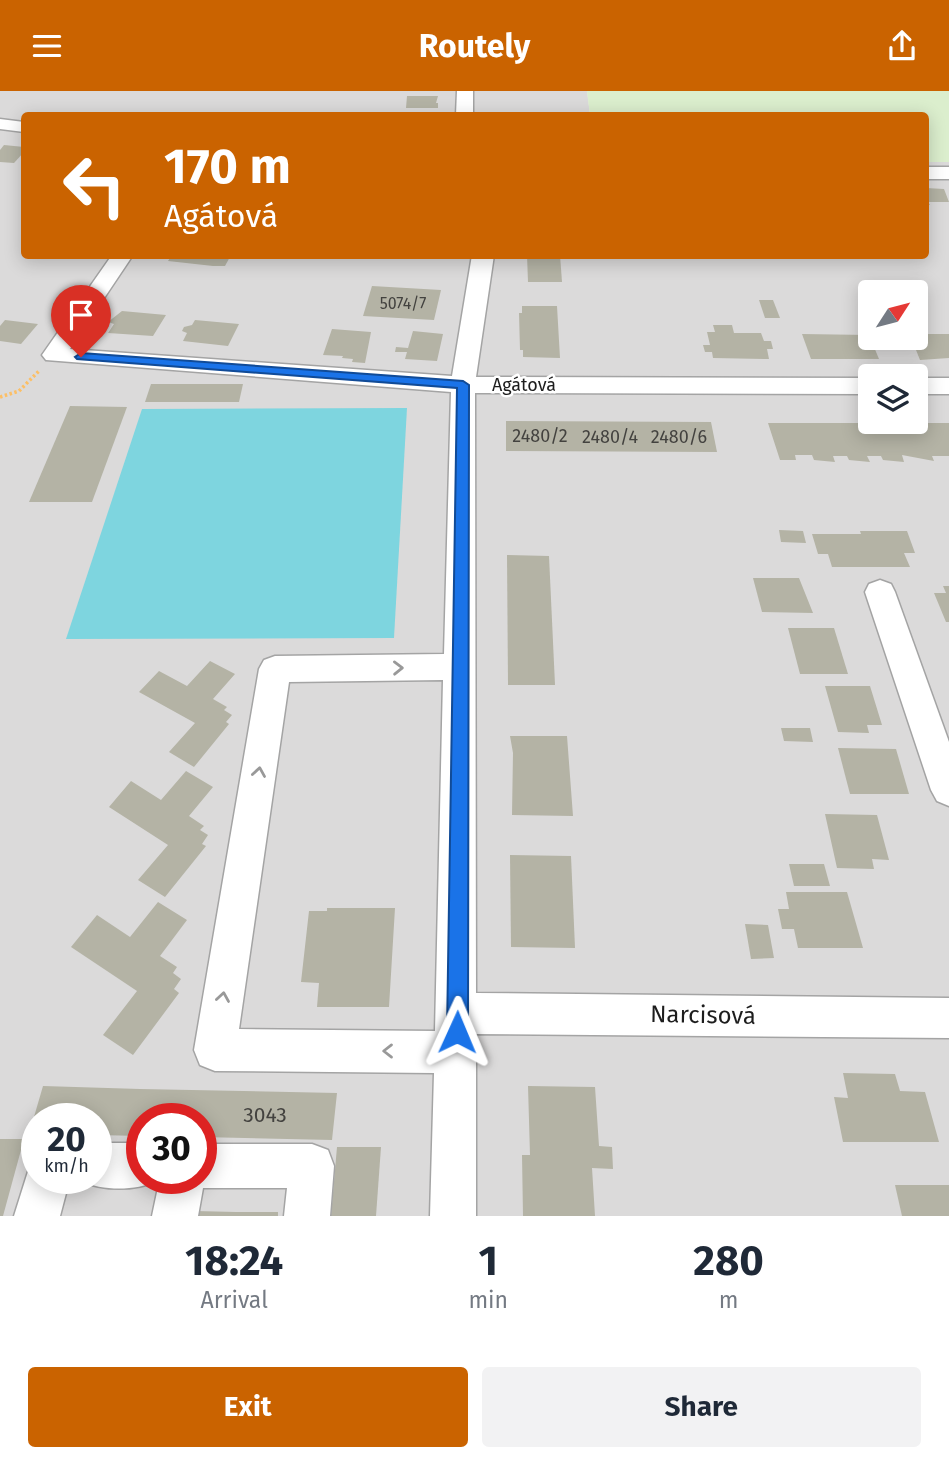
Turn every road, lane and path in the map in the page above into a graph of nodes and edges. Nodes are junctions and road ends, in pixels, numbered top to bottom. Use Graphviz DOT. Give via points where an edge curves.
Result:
graph roads {
  1 [pos="466,91"];
  2 [pos="465,112"];
  3 [pos="0,124"];
  4 [pos="21,127"];
  5 [pos="929,173"];
  6 [pos="949,173"];
  7 [pos="120,259"];
  8 [pos="482,259"];
  9 [pos="54,355"];
  10 [pos="463,385"];
  11 [pos="858,386"];
  12 [pos="928,386"];
  13 [pos="949,386"];
  14 [pos="0,397"];
  15 [pos="880,592"];
  16 [pos="460,667"];
  17 [pos="949,790"];
  18 [pos="949,1018"];
  19 [pos="457,1032"];
  20 [pos="217,1166"];
  21 [pos="43,1194"];
  22 [pos="178,1194"];
  23 [pos="37,1216"];
  24 [pos="175,1216"];
  25 [pos="307,1216"];
  26 [pos="453,1216"];
  1 -- 2 [label="street"];
  3 -- 4 [label="street"];
  5 -- 6 [label="street"];
  7 -- 9 [label="street"];
  8 -- 10 [label="street"];
  9 -- 10 [label="street, Agátová"];
  9 -- 14 [label="path" via="19,391"];
  10 -- 11 [label="street, Agátová"];
  10 -- 16 [label="street"];
  12 -- 13 [label="street"];
  15 -- 17 [label="street"];
  16 -- 19 [label="street"];
  19 -- 16 [label="street, Narcisová, one-way" via="215,1050 275,669"];
  18 -- 19 [label="street, Narcisová"];
  19 -- 26 [label="street"];
  20 -- 25 [label="street" via="312,1166"];
  21 -- 23 [label="street"];
  22 -- 24 [label="street"];
}
